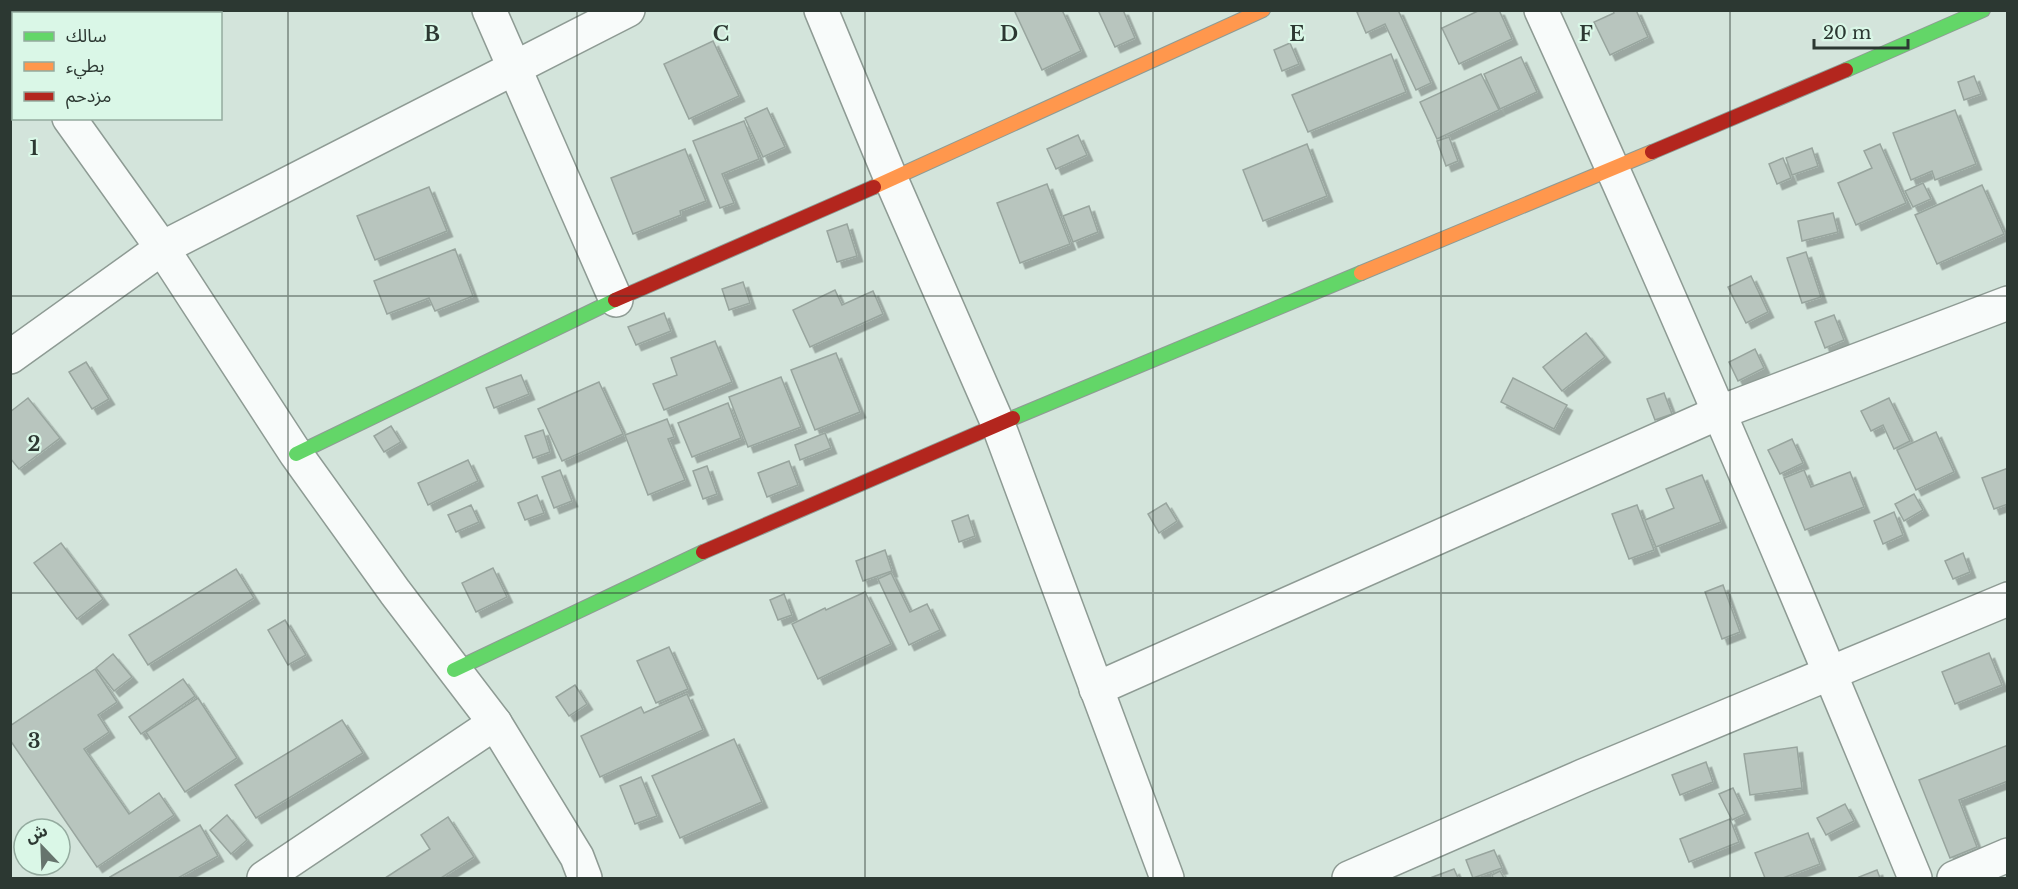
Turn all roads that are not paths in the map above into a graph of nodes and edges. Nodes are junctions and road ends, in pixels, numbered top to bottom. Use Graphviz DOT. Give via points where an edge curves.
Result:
graph roads {
  1 [pos="489,10"];
  2 [pos="628,10"];
  3 [pos="821,10"];
  4 [pos="1263,10"];
  5 [pos="1541,10"];
  6 [pos="1983,10"];
  7 [pos="515,67"];
  8 [pos="70,120"];
  9 [pos="1613,168"];
  10 [pos="891,179"];
  11 [pos="162,248"];
  12 [pos="616,300"];
  13 [pos="2007,303"];
  14 [pos="10,357"];
  15 [pos="1718,413"];
  16 [pos="998,424"];
  17 [pos="296,454"];
  18 [pos="2007,599"];
  19 [pos="454,670"];
  20 [pos="1830,673"];
  21 [pos="1096,689"];
  22 [pos="495,723"];
  23 [pos="2007,855"];
  24 [pos="264,879"];
  25 [pos="585,879"];
  26 [pos="1167,879"];
  27 [pos="1349,879"];
  28 [pos="1915,879"];
  29 [pos="1954,879"];
  1 -- 7 [label="street"];
  2 -- 7 [label="street"];
  3 -- 10 [label="street"];
  4 -- 10 [label="street"];
  5 -- 9 [label="street"];
  6 -- 9 [label="street"];
  7 -- 11 [label="street"];
  7 -- 12 [label="street"];
  8 -- 11 [label="street"];
  9 -- 15 [label="street"];
  9 -- 16 [label="street"];
  10 -- 12 [label="street"];
  10 -- 16 [label="street"];
  11 -- 14 [label="street"];
  11 -- 17 [label="street"];
  12 -- 17 [label="street"];
  13 -- 15 [label="street"];
  15 -- 20 [label="street"];
  15 -- 21 [label="street"];
  16 -- 19 [label="street" via="721,543"];
  16 -- 21 [label="street"];
  17 -- 19 [label="street"];
  18 -- 20 [label="street"];
  19 -- 22 [label="street"];
  20 -- 27 [label="street"];
  20 -- 28 [label="street"];
  21 -- 26 [label="street"];
  22 -- 24 [label="street"];
  22 -- 25 [label="street" via="577,856"];
  23 -- 29 [label="street"];
}
